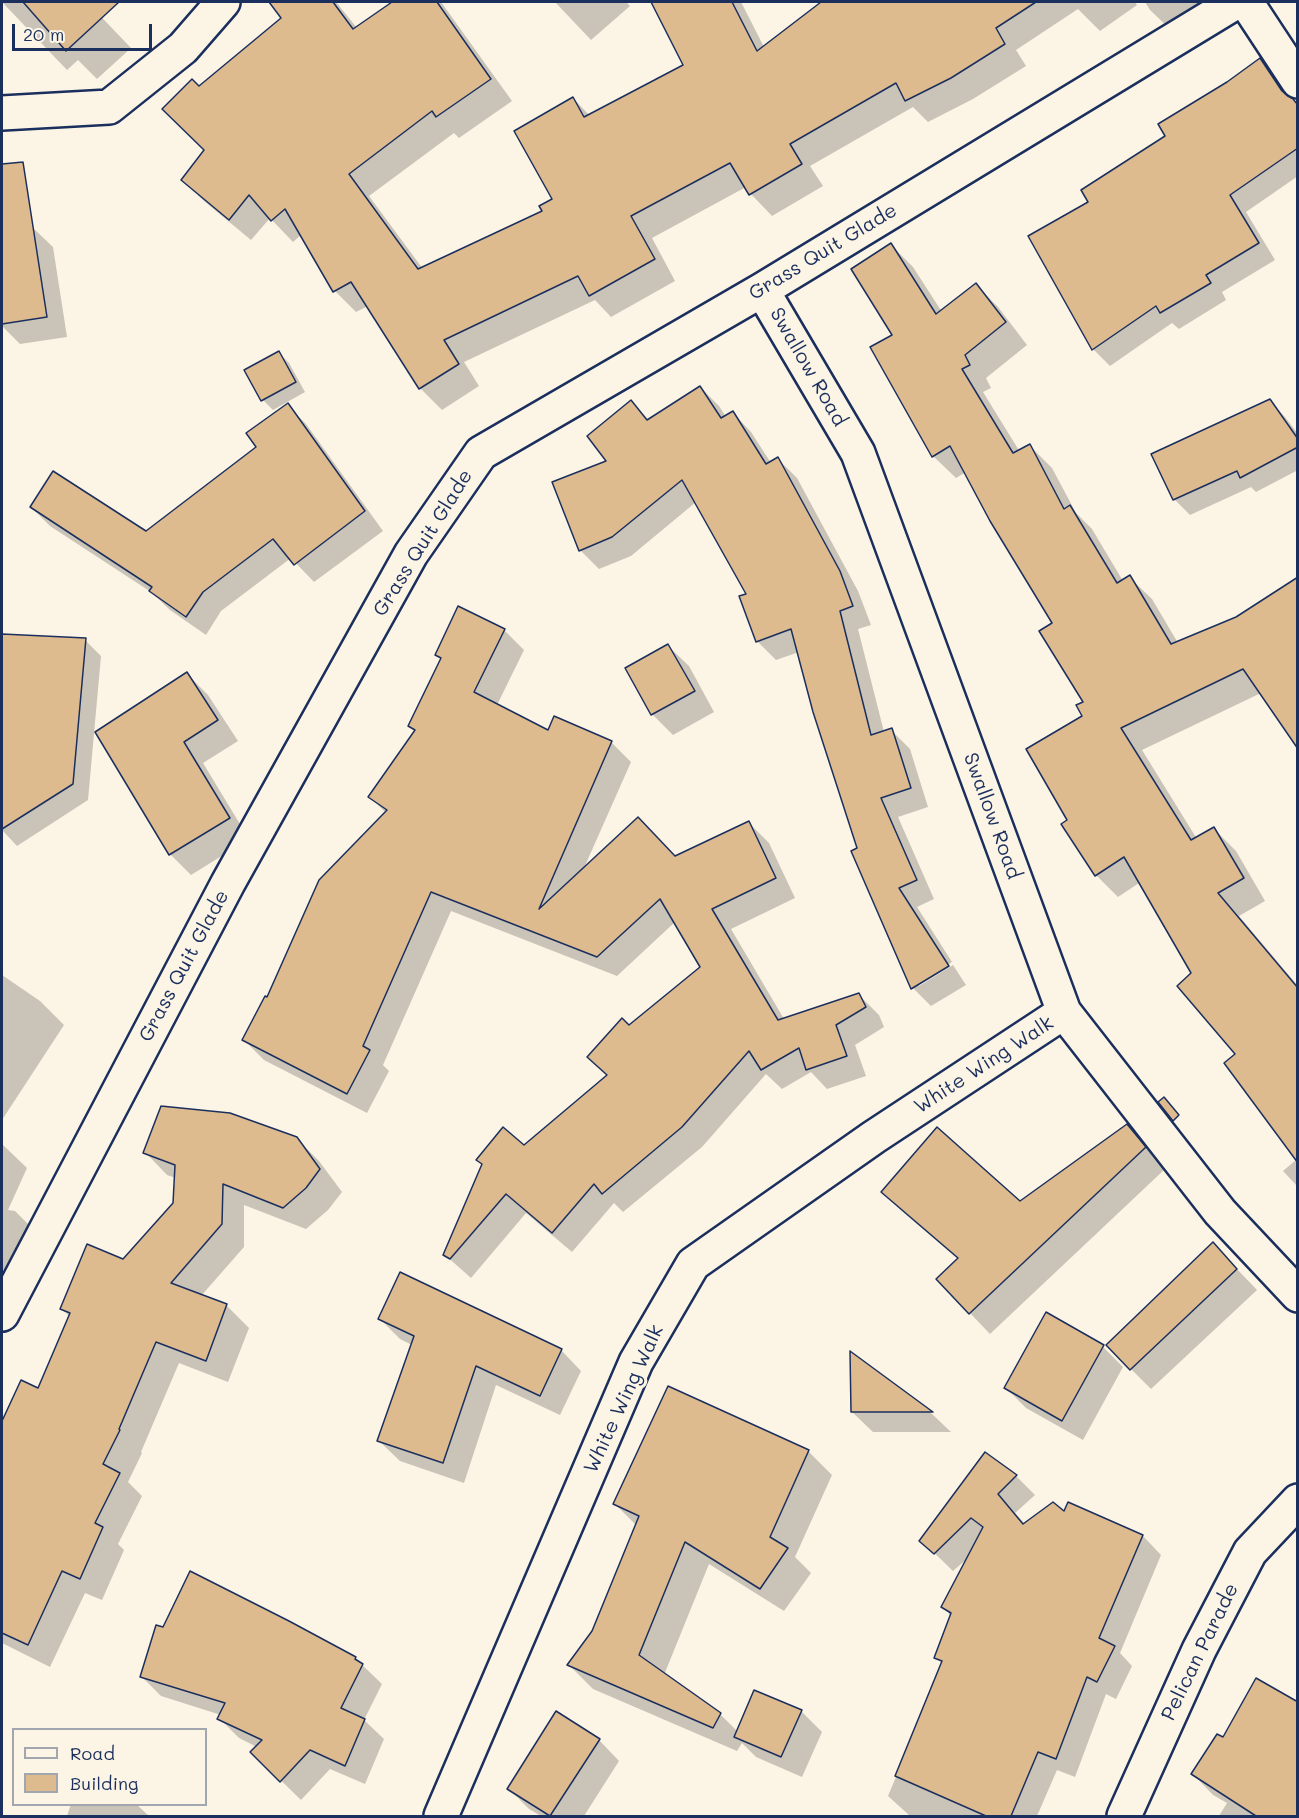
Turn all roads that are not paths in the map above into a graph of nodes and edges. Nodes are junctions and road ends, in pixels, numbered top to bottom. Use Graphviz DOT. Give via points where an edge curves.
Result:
graph roads {
  1 [pos="223,2"];
  2 [pos="1236,2"];
  3 [pos="1246,2"];
  4 [pos="1298,81"];
  5 [pos="2,113"];
  6 [pos="762,290"];
  7 [pos="1064,1012"];
  8 [pos="1298,1294"];
  9 [pos="2,1314"];
  10 [pos="1298,1501"];
  11 [pos="441,1816"];
  12 [pos="1124,1816"];
  1 -- 5 [label="street" via="183,48 109,107"];
  2 -- 6 [label="street, Grass Quit Glade"];
  3 -- 4 [label="street"];
  6 -- 7 [label="street, Swallow Road" via="858,453"];
  6 -- 9 [label="street, Grass Quit Glade" via="481,453 411,554 239,862"];
  7 -- 8 [label="street, Swallow Road" via="1220,1212"];
  7 -- 11 [label="street, White Wing Walk" via="874,1137 693,1264 636,1362"];
  10 -- 12 [label="street, Pelican Parade" via="1250,1552 1199,1650"];
}
